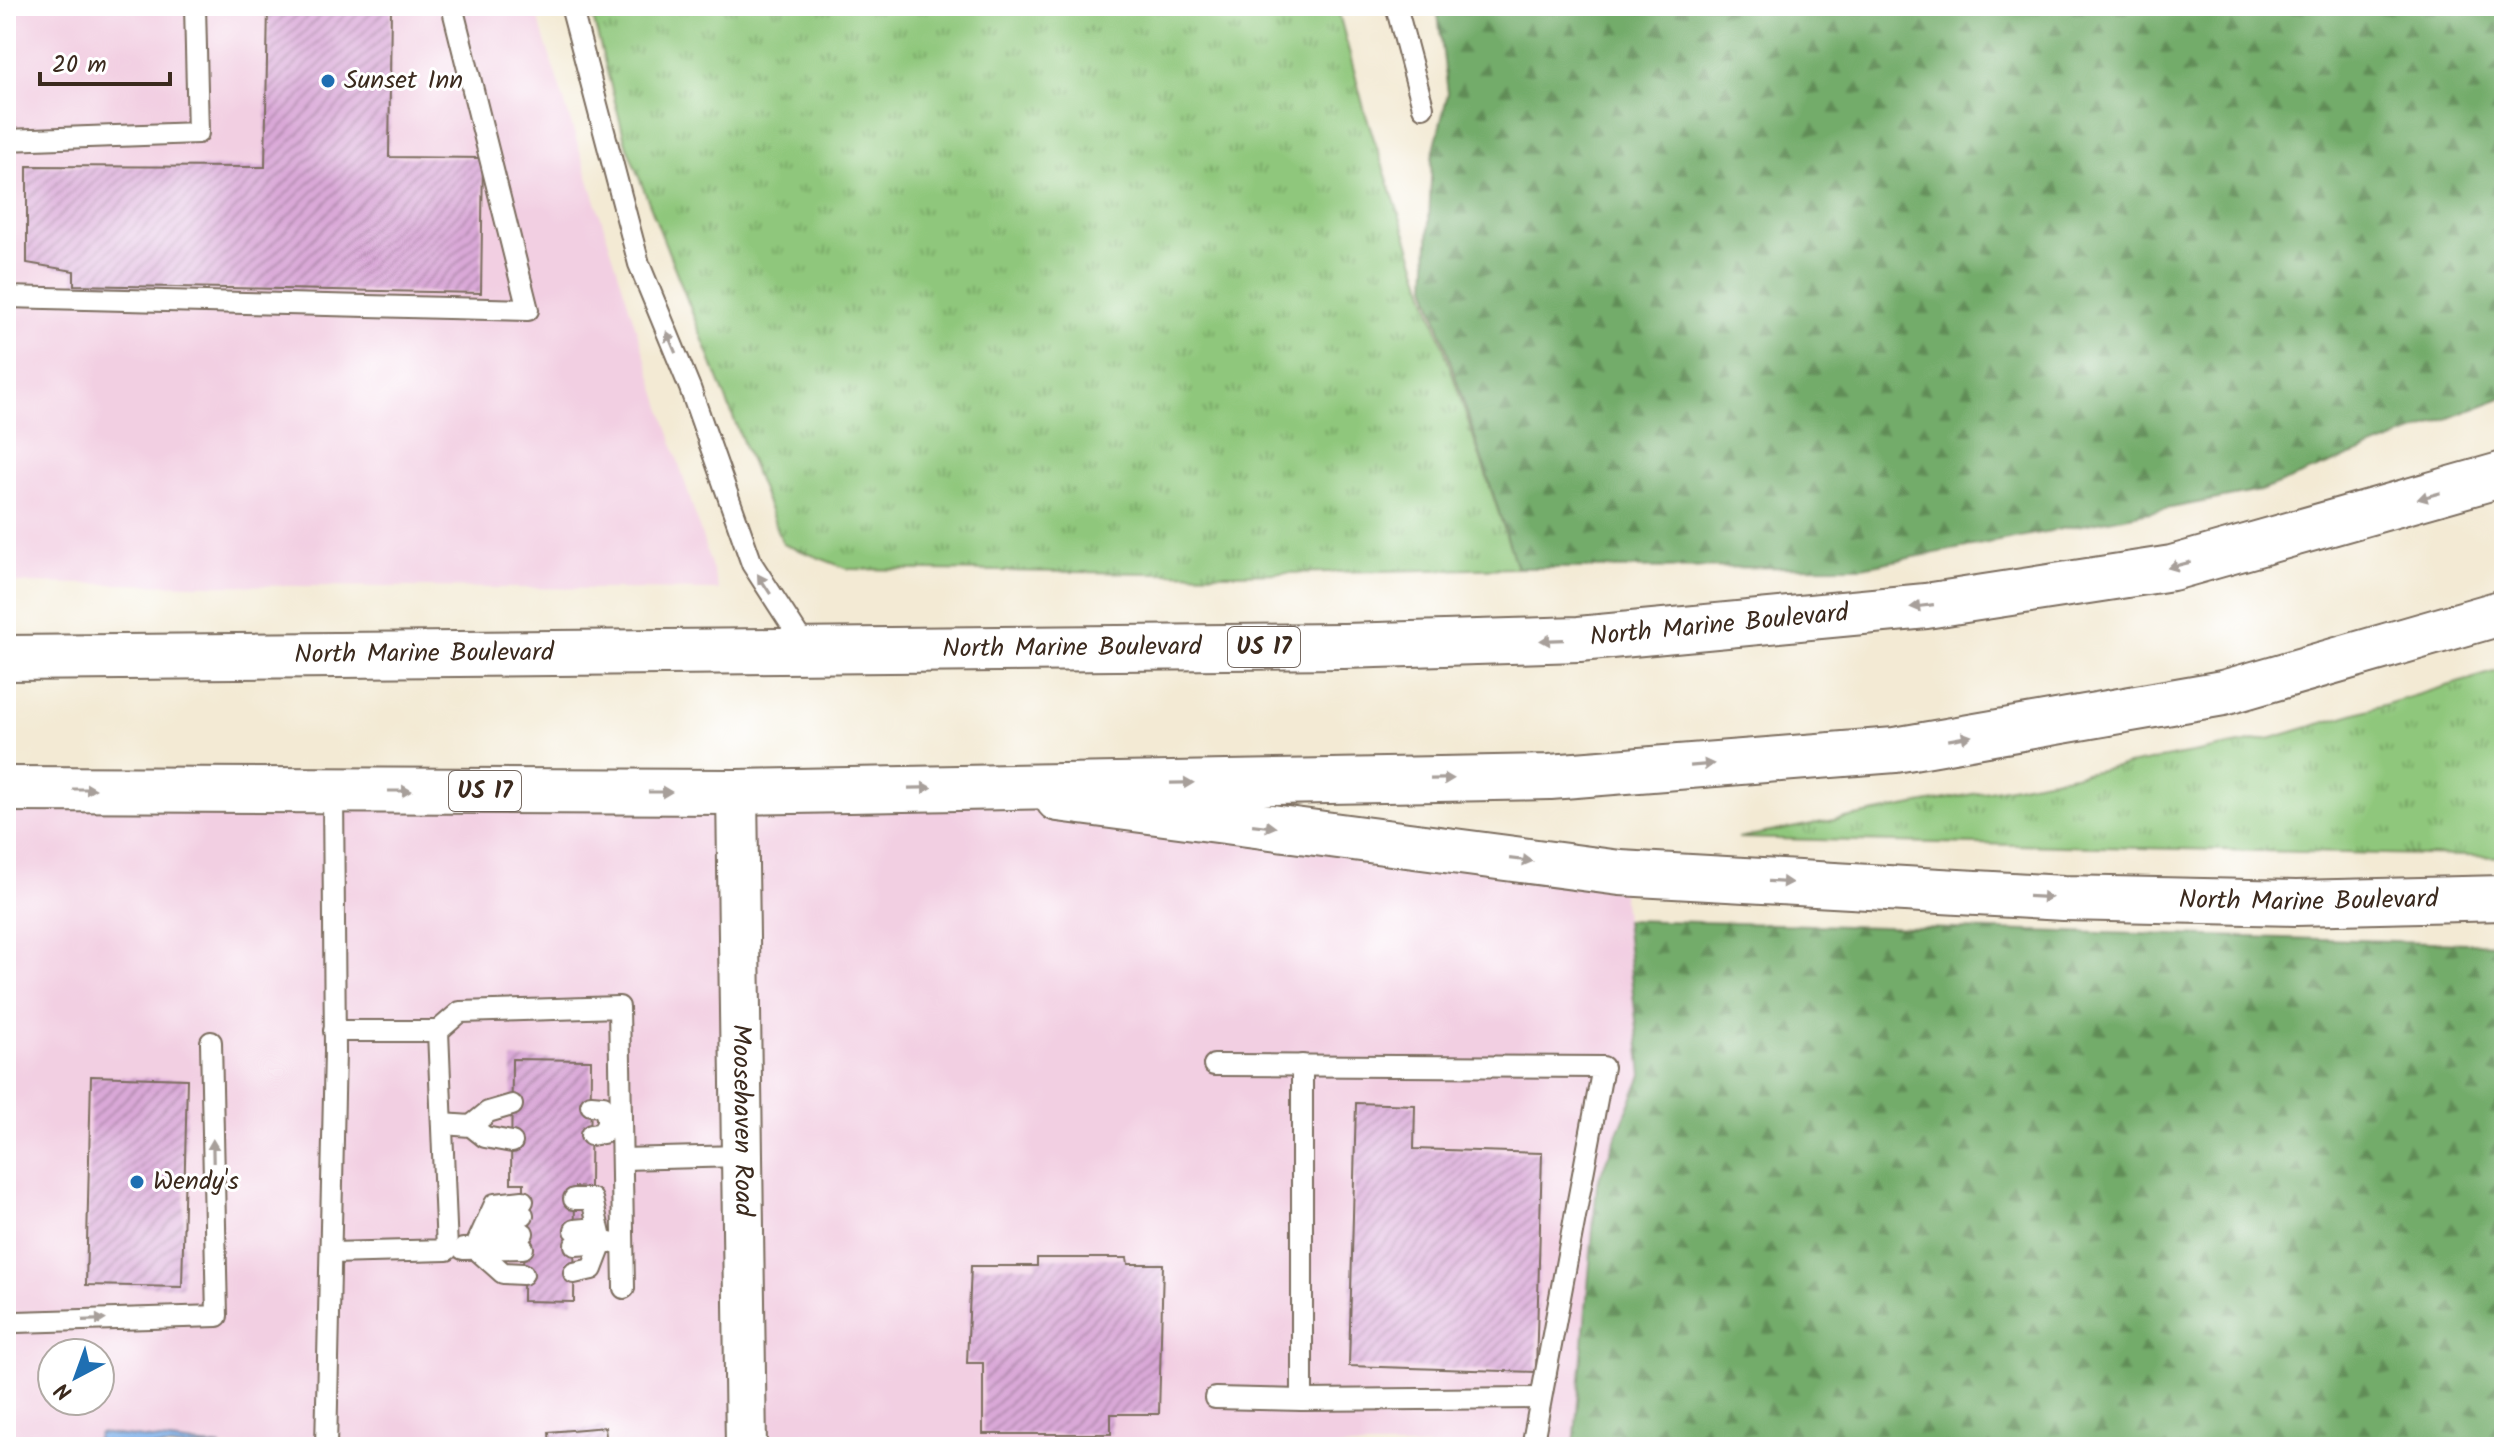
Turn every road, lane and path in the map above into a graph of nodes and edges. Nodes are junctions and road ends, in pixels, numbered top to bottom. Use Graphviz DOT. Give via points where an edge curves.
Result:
graph roads {
  1 [pos="195,6"];
  2 [pos="452,6"];
  3 [pos="571,6"];
  4 [pos="1396,6"];
  5 [pos="1423,107"];
  6 [pos="6,140"];
  7 [pos="6,297"];
  8 [pos="2504,474"];
  9 [pos="2504,612"];
  10 [pos="807,649"];
  11 [pos="6,658"];
  12 [pos="964,787"];
  13 [pos="6,789"];
  14 [pos="333,790"];
  15 [pos="737,792"];
  16 [pos="2504,898"];
  17 [pos="334,1031"];
  18 [pos="438,1031"];
  19 [pos="211,1042"];
  20 [pos="1214,1065"];
  21 [pos="1302,1065"];
  22 [pos="512,1105"];
  23 [pos="591,1105"];
  24 [pos="615,1118"];
  25 [pos="442,1124"];
  26 [pos="471,1126"];
  27 [pos="591,1135"];
  28 [pos="512,1142"];
  29 [pos="741,1156"];
  30 [pos="622,1159"];
  31 [pos="623,1242"];
  32 [pos="602,1243"];
  33 [pos="475,1248"];
  34 [pos="447,1250"];
  35 [pos="331,1253"];
  36 [pos="574,1273"];
  37 [pos="523,1274"];
  38 [pos="624,1288"];
  39 [pos="16,1322"];
  40 [pos="1215,1398"];
  41 [pos="1540,1398"];
  42 [pos="1302,1400"];
  43 [pos="326,1447"];
  44 [pos="746,1447"];
  45 [pos="1532,1447"];
  1 -- 6 [label="lane" via="198,133"];
  2 -- 7 [label="lane" via="528,310"];
  10 -- 3 [label="lane, one-way" via="752,564 690,388 639,264"];
  4 -- 5 [label="lane"];
  8 -- 10 [label="main road, North Marine Boulevard / US 17, one-way" via="2172,568 1926,606 1579,639"];
  12 -- 9 [label="main road, US 17, one-way" via="1550,777 1895,750 2223,693"];
  10 -- 11 [label="main road, North Marine Boulevard / US 17"];
  15 -- 12 [label="main road, North Marine Boulevard / US 17, one-way"];
  12 -- 16 [label="main road, North Marine Boulevard, one-way" via="1620,873 2064,898 2296,903"];
  13 -- 14 [label="main road, North Marine Boulevard / US 17, one-way"];
  14 -- 15 [label="main road, North Marine Boulevard / US 17, one-way"];
  14 -- 17 [label="lane"];
  15 -- 29 [label="street, Moosehaven Road"];
  17 -- 18 [label="lane"];
  17 -- 35 [label="lane"];
  18 -- 24 [label="lane" via="460,1012 619,1007"];
  18 -- 25 [label="lane"];
  39 -- 19 [label="lane, one-way" via="217,1316"];
  20 -- 21 [label="lane"];
  21 -- 41 [label="lane" via="1603,1067"];
  21 -- 42 [label="lane"];
  22 -- 26 [label="lane" via="488,1112"];
  23 -- 24 [label="lane" via="603,1106"];
  24 -- 27 [label="lane" via="603,1133"];
  24 -- 30 [label="lane"];
  25 -- 26 [label="lane"];
  25 -- 34 [label="lane"];
  26 -- 28 [label="lane" via="485,1137"];
  29 -- 30 [label="lane"];
  29 -- 44 [label="street, Moosehaven Road"];
  30 -- 31 [label="lane"];
  31 -- 32 [label="lane"];
  31 -- 38 [label="lane"];
  32 -- 32 [label="lane" via="592,1199 575,1221"];
  32 -- 36 [label="lane" via="592,1269"];
  33 -- 33 [label="lane" via="523,1224 506,1218"];
  33 -- 34 [label="lane"];
  33 -- 37 [label="lane" via="503,1273"];
  34 -- 35 [label="lane"];
  35 -- 43 [label="lane"];
  40 -- 42 [label="lane"];
  41 -- 42 [label="lane"];
  41 -- 45 [label="lane"];
}
